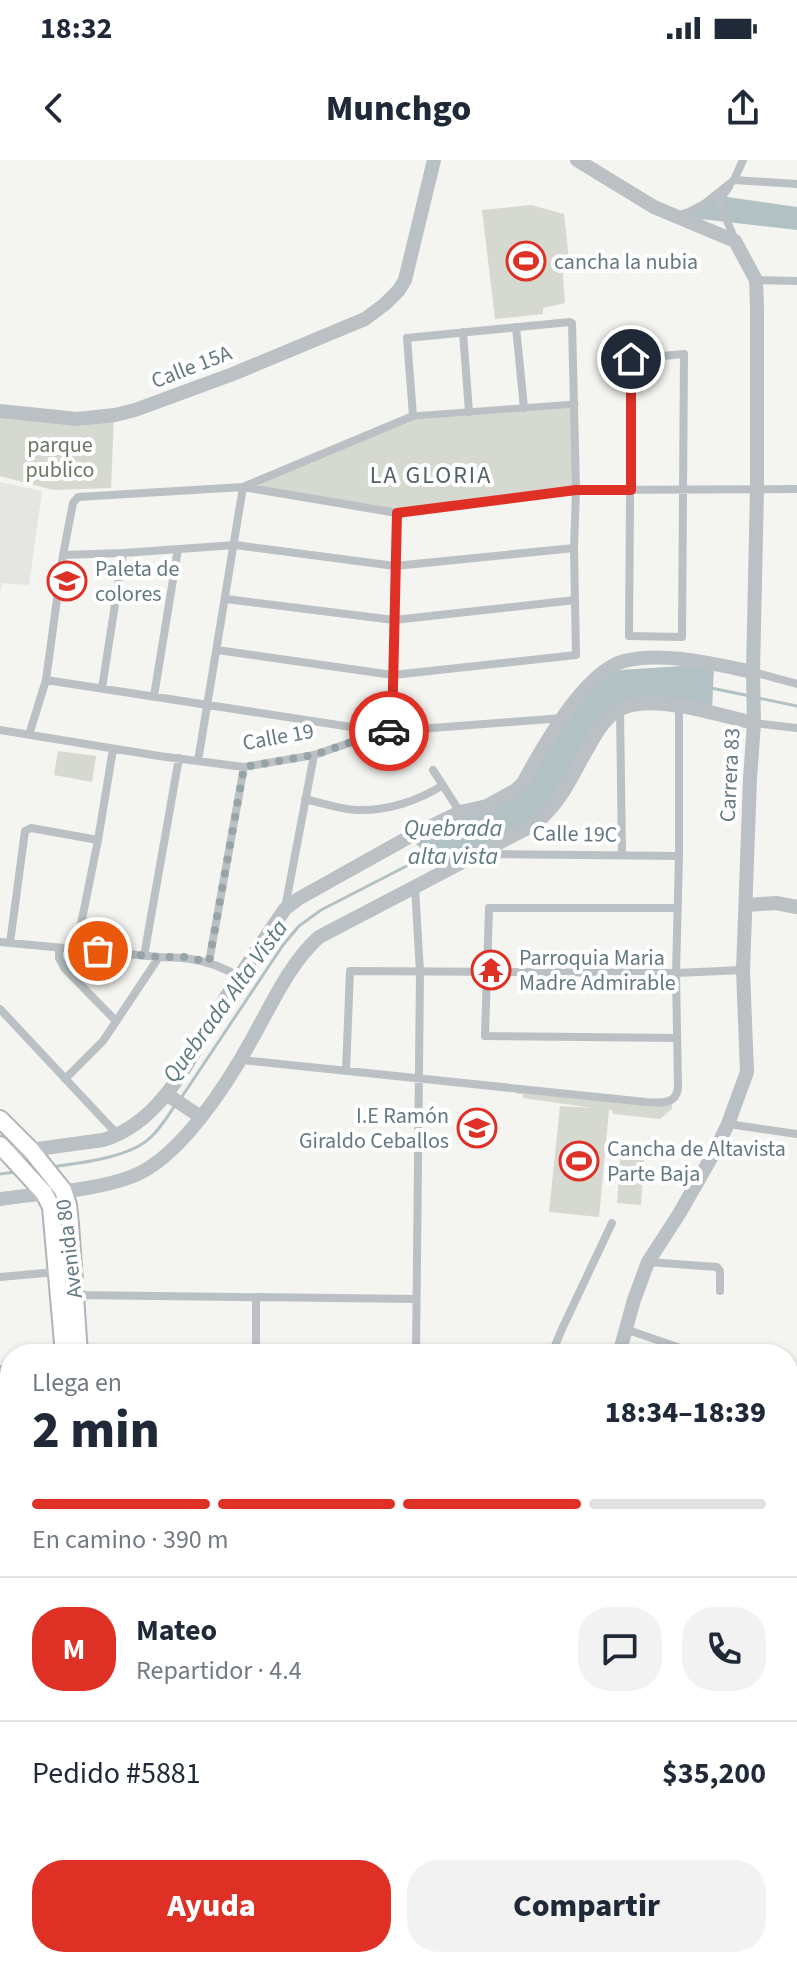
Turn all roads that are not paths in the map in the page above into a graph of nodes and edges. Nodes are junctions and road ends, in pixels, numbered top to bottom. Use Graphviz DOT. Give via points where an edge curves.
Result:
graph roads {
  1 [pos="434,160"];
  2 [pos="577,160"];
  3 [pos="743,160"];
  4 [pos="734,180"];
  5 [pos="797,184"];
  6 [pos="674,216"];
  7 [pos="735,241"];
  8 [pos="756,280"];
  9 [pos="797,281"];
  10 [pos="516,327"];
  11 [pos="463,332"];
  12 [pos="575,404"];
  13 [pos="524,408"];
  14 [pos="0,411"];
  15 [pos="469,412"];
  16 [pos="413,416"];
  17 [pos="243,487"];
  18 [pos="757,489"];
  19 [pos="797,489"];
  20 [pos="576,490"];
  21 [pos="631,490"];
  22 [pos="684,490"];
  23 [pos="397,513"];
  24 [pos="235,545"];
  25 [pos="574,548"];
  26 [pos="178,549"];
  27 [pos="123,553"];
  28 [pos="63,555"];
  29 [pos="395,566"];
  30 [pos="226,599"];
  31 [pos="575,600"];
  32 [pos="394,620"];
  33 [pos="217,650"];
  34 [pos="393,675"];
  35 [pos="753,679"];
  36 [pos="46,680"];
  37 [pos="797,684"];
  38 [pos="102,688"];
  39 [pos="154,696"];
  40 [pos="208,705"];
  41 [pos="679,706"];
  42 [pos="620,709"];
  43 [pos="563,718"];
  44 [pos="754,723"];
  45 [pos="797,728"];
  46 [pos="0,730"];
  47 [pos="392,730"];
  48 [pos="381,732"];
  49 [pos="29,735"];
  50 [pos="113,749"];
  51 [pos="314,755"];
  52 [pos="179,758"];
  53 [pos="198,761"];
  54 [pos="244,767"];
  55 [pos="433,770"];
  56 [pos="443,785"];
  57 [pos="305,799"];
  58 [pos="460,812"];
  59 [pos="98,840"];
  60 [pos="481,854"];
  61 [pos="622,855"];
  62 [pos="679,856"];
  63 [pos="415,886"];
  64 [pos="747,905"];
  65 [pos="797,907"];
  66 [pos="677,908"];
  67 [pos="285,909"];
  68 [pos="5,942"];
  69 [pos="59,948"];
  70 [pos="76,949"];
  71 [pos="144,956"];
  72 [pos="159,957"];
  73 [pos="209,962"];
  74 [pos="743,970"];
  75 [pos="420,972"];
  76 [pos="486,973"];
  77 [pos="676,973"];
  78 [pos="240,977"];
  79 [pos="0,1009"];
  80 [pos="116,1021"];
  81 [pos="677,1038"];
  82 [pos="241,1060"];
  83 [pos="346,1071"];
  84 [pos="65,1079"];
  85 [pos="420,1079"];
  86 [pos="171,1092"];
  87 [pos="201,1113"];
  88 [pos="0,1119"];
  89 [pos="728,1124"];
  90 [pos="797,1134"];
  91 [pos="118,1135"];
  92 [pos="6,1153"];
  93 [pos="34,1154"];
  94 [pos="49,1186"];
  95 [pos="0,1199"];
  96 [pos="612,1223"];
  97 [pos="648,1262"];
  98 [pos="57,1272"];
  99 [pos="0,1277"];
  100 [pos="720,1291"];
  101 [pos="74,1295"];
  102 [pos="256,1297"];
  103 [pos="416,1299"];
  104 [pos="625,1329"];
  105 [pos="63,1344"];
  106 [pos="78,1344"];
  107 [pos="256,1344"];
  108 [pos="416,1344"];
  109 [pos="557,1344"];
  110 [pos="621,1344"];
  111 [pos="669,1344"];
  1 -- 14 [label="street, Calle 15A" via="405,280 365,319 135,410 77,419"];
  2 -- 6 [label="street"];
  3 -- 4 [label="street"];
  4 -- 5 [label="street"];
  4 -- 6 [label="street" via="704,204"];
  4 -- 7 [label="street, Carrera 83" via="720,204"];
  6 -- 7 [label="street"];
  7 -- 8 [label="street, Carrera 83"];
  8 -- 9 [label="street"];
  8 -- 18 [label="street, Carrera 83"];
  10 -- 11 [label="street"];
  10 -- 12 [label="street" via="572,323"];
  10 -- 13 [label="street"];
  11 -- 15 [label="street"];
  11 -- 16 [label="street" via="407,338"];
  12 -- 13 [label="street"];
  12 -- 20 [label="street"];
  13 -- 15 [label="street"];
  15 -- 16 [label="street"];
  16 -- 17 [label="street"];
  17 -- 23 [label="street"];
  17 -- 24 [label="street"];
  17 -- 28 [label="street" via="78,497"];
  18 -- 19 [label="street"];
  18 -- 22 [label="street"];
  18 -- 35 [label="street, Carrera 83"];
  20 -- 21 [label="street"];
  20 -- 23 [label="street"];
  20 -- 25 [label="street"];
  21 -- 22 [label="street"];
  21 -- 22 [label="street" via="631,359 684,354"];
  21 -- 22 [label="street" via="629,636 682,637"];
  23 -- 29 [label="street"];
  24 -- 26 [label="street"];
  24 -- 29 [label="street"];
  24 -- 30 [label="street"];
  25 -- 29 [label="street"];
  25 -- 31 [label="street"];
  26 -- 27 [label="street"];
  26 -- 39 [label="street"];
  27 -- 28 [label="street"];
  27 -- 38 [label="street"];
  28 -- 36 [label="street"];
  29 -- 32 [label="street"];
  30 -- 32 [label="street"];
  30 -- 33 [label="street"];
  31 -- 32 [label="street"];
  31 -- 34 [label="street" via="576,655"];
  32 -- 34 [label="street"];
  33 -- 34 [label="street"];
  33 -- 40 [label="street"];
  34 -- 47 [label="street"];
  35 -- 37 [label="street"];
  35 -- 43 [label="street" via="714,664 668,658 621,662 581,692"];
  35 -- 44 [label="street, Carrera 83"];
  36 -- 38 [label="street"];
  36 -- 49 [label="street"];
  38 -- 39 [label="street"];
  39 -- 40 [label="street"];
  40 -- 48 [label="street"];
  40 -- 53 [label="street"];
  41 -- 42 [label="street" via="639,704"];
  41 -- 44 [label="street"];
  41 -- 62 [label="street"];
  42 -- 60 [label="street" via="596,734 555,804 535,824"];
  42 -- 61 [label="street"];
  43 -- 47 [label="street, Calle 19"];
  43 -- 58 [label="street" via="516,790 487,806"];
  44 -- 45 [label="street"];
  44 -- 64 [label="street, Carrera 83"];
  46 -- 49 [label="street, Calle 19"];
  47 -- 48 [label="street, Calle 19"];
  48 -- 51 [label="street, Calle 19"];
  49 -- 50 [label="street, Calle 19"];
  50 -- 52 [label="street, Calle 19"];
  50 -- 59 [label="street"];
  51 -- 54 [label="street, Calle 19"];
  51 -- 57 [label="street"];
  52 -- 53 [label="street, Calle 19"];
  52 -- 71 [label="street"];
  53 -- 54 [label="street, Calle 19"];
  54 -- 73 [label="street"];
  55 -- 56 [label="street"];
  56 -- 57 [label="street" via="398,806 357,810"];
  56 -- 58 [label="street"];
  57 -- 67 [label="street"];
  58 -- 67 [label="street"];
  59 -- 68 [label="street" via="25,831"];
  59 -- 70 [label="street"];
  60 -- 61 [label="street, Calle 19C"];
  60 -- 63 [label="street, Calle 19C"];
  61 -- 62 [label="street, Calle 19C"];
  62 -- 66 [label="street"];
  63 -- 75 [label="street"];
  63 -- 82 [label="street, Calle 19C" via="319,937 276,996"];
  64 -- 65 [label="street"];
  64 -- 74 [label="street, Carrera 83"];
  66 -- 76 [label="street" via="489,908"];
  66 -- 77 [label="street"];
  67 -- 78 [label="street"];
  68 -- 69 [label="street"];
  69 -- 70 [label="street"];
  69 -- 80 [label="street" via="65,969"];
  70 -- 71 [label="street"];
  71 -- 72 [label="street"];
  72 -- 73 [label="street"];
  72 -- 80 [label="street"];
  73 -- 78 [label="street"];
  74 -- 77 [label="street"];
  74 -- 89 [label="street, Carrera 83" via="747,1072"];
  75 -- 76 [label="street"];
  75 -- 83 [label="street" via="350,971"];
  75 -- 85 [label="street"];
  76 -- 77 [label="street"];
  76 -- 81 [label="street" via="485,1036"];
  77 -- 81 [label="street"];
  78 -- 86 [label="street"];
  79 -- 84 [label="street"];
  80 -- 84 [label="street"];
  81 -- 85 [label="street" via="677,1093 668,1102"];
  82 -- 83 [label="street"];
  82 -- 87 [label="street, Calle 19C"];
  83 -- 85 [label="street"];
  84 -- 91 [label="street"];
  85 -- 103 [label="street"];
  86 -- 87 [label="street"];
  86 -- 91 [label="street"];
  87 -- 94 [label="street, Calle 19C" via="163,1158 142,1173 91,1187"];
  88 -- 93 [label="main road, Avenida 80"];
  89 -- 90 [label="street"];
  89 -- 97 [label="street, Carrera 83"];
  91 -- 93 [label="street"];
  92 -- 93 [label="street"];
  92 -- 94 [label="main road, Avenida 80"];
  93 -- 94 [label="main road, Avenida 80"];
  94 -- 95 [label="street, Calle 19C"];
  94 -- 98 [label="main road, Avenida 80"];
  94 -- 101 [label="main road, Avenida 80" via="68,1205"];
  96 -- 109 [label="street"];
  97 -- 100 [label="street" via="717,1267"];
  97 -- 104 [label="street, Carrera 83"];
  98 -- 99 [label="street"];
  98 -- 105 [label="main road, Avenida 80"];
  101 -- 102 [label="street"];
  101 -- 106 [label="main road, Avenida 80"];
  102 -- 103 [label="street"];
  102 -- 107 [label="street"];
  103 -- 108 [label="street"];
  104 -- 110 [label="street, Carrera 83"];
  104 -- 111 [label="street"];
}
